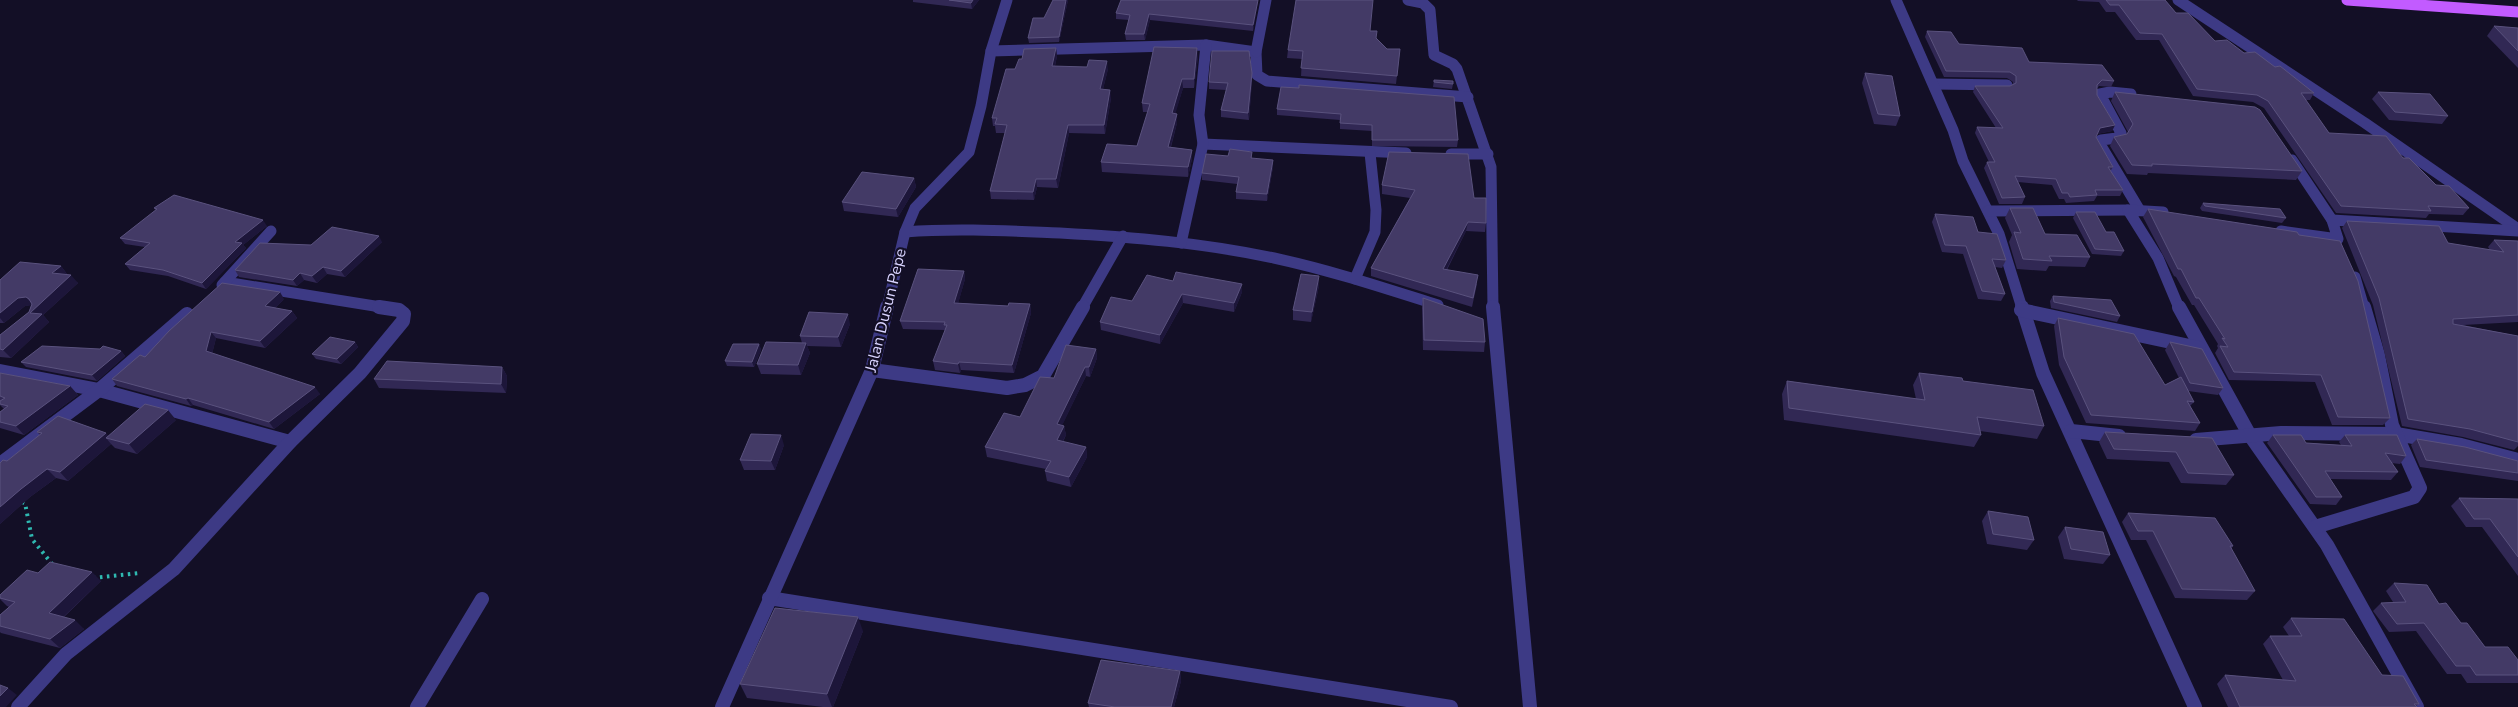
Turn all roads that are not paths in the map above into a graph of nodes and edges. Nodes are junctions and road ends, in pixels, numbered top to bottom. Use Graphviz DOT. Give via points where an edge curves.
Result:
graph roads {
  1 [pos="1007,0"];
  2 [pos="1266,0"];
  3 [pos="1408,0"];
  4 [pos="1896,0"];
  5 [pos="2178,0"];
  6 [pos="2347,0"];
  7 [pos="2518,12"];
  8 [pos="1206,45"];
  9 [pos="991,50"];
  10 [pos="1256,52"];
  11 [pos="1934,84"];
  12 [pos="2007,85"];
  13 [pos="2139,95"];
  14 [pos="1468,97"];
  15 [pos="1203,144"];
  16 [pos="2286,151"];
  17 [pos="1370,153"];
  18 [pos="1419,153"];
  19 [pos="1439,154"];
  20 [pos="1488,154"];
  21 [pos="2134,210"];
  22 [pos="1988,211"];
  23 [pos="2177,214"];
  24 [pos="2332,220"];
  25 [pos="2266,229"];
  26 [pos="2518,230"];
  27 [pos="270,231"];
  28 [pos="905,232"];
  29 [pos="1123,236"];
  30 [pos="2338,239"];
  31 [pos="1181,243"];
  32 [pos="1355,279"];
  33 [pos="225,282"];
  34 [pos="210,295"];
  35 [pos="196,307"];
  36 [pos="1447,308"];
  37 [pos="2021,310"];
  38 [pos="2199,348"];
  39 [pos="872,370"];
  40 [pos="0,372"];
  41 [pos="99,390"];
  42 [pos="2071,432"];
  43 [pos="2249,434"];
  44 [pos="2396,434"];
  45 [pos="2137,437"];
  46 [pos="2183,440"];
  47 [pos="290,442"];
  48 [pos="2518,460"];
  49 [pos="0,464"];
  50 [pos="2315,527"];
  51 [pos="769,598"];
  52 [pos="482,599"];
  53 [pos="18,707"];
  54 [pos="417,707"];
  55 [pos="722,707"];
  56 [pos="1451,707"];
  57 [pos="1530,707"];
  58 [pos="2195,707"];
  59 [pos="2417,707"];
  1 -- 9 [label="street, Jalan Dusun Pepe"];
  2 -- 10 [label="street"];
  3 -- 14 [label="street" via="1423,3 1430,10 1434,55 1453,64"];
  4 -- 11 [label="street"];
  5 -- 26 [label="street"];
  6 -- 7 [label="main road"];
  8 -- 9 [label="street"];
  8 -- 10 [label="street"];
  8 -- 15 [label="street" via="1199,115"];
  9 -- 28 [label="street, Jalan Dusun Pepe" via="969,152 915,208"];
  10 -- 14 [label="street" via="1257,75 1267,81"];
  11 -- 12 [label="street"];
  11 -- 22 [label="street" via="1954,130 1963,162"];
  13 -- 21 [label="street" via="2100,94 2121,133 2117,138 2101,140 2100,144"];
  14 -- 20 [label="street"];
  15 -- 17 [label="street"];
  15 -- 31 [label="street"];
  16 -- 24 [label="street"];
  17 -- 18 [label="street"];
  17 -- 32 [label="street" via="1377,220"];
  19 -- 20 [label="street"];
  20 -- 57 [label="street" via="1491,168 1489,321"];
  21 -- 22 [label="street"];
  21 -- 23 [label="street"];
  21 -- 38 [label="street"];
  22 -- 37 [label="street" via="1999,234"];
  24 -- 26 [label="street"];
  24 -- 30 [label="street"];
  25 -- 30 [label="street"];
  27 -- 33 [label="street"];
  28 -- 29 [label="street" via="941,229"];
  28 -- 39 [label="street, Jalan Dusun Pepe"];
  29 -- 31 [label="street"];
  29 -- 39 [label="street" via="1043,376 1025,385 1007,388"];
  30 -- 44 [label="street" via="2359,286"];
  31 -- 32 [label="street" via="1274,258"];
  32 -- 36 [label="street"];
  33 -- 34 [label="street"];
  33 -- 47 [label="street" via="399,310 404,314 403,321 360,373"];
  35 -- 41 [label="street"];
  37 -- 38 [label="street"];
  37 -- 42 [label="street" via="2043,373"];
  38 -- 43 [label="street"];
  39 -- 51 [label="street, Jalan Dusun Pepe"];
  40 -- 41 [label="street"];
  41 -- 47 [label="street"];
  41 -- 49 [label="street"];
  42 -- 45 [label="street"];
  42 -- 58 [label="street"];
  43 -- 44 [label="street"];
  43 -- 46 [label="street" via="2227,439"];
  43 -- 50 [label="street"];
  44 -- 48 [label="street" via="2461,445"];
  44 -- 50 [label="street" via="2420,488 2414,497"];
  47 -- 53 [label="street" via="174,569 66,654"];
  50 -- 59 [label="street"];
  51 -- 55 [label="street, Jalan Dusun Pepe"];
  51 -- 56 [label="street"];
  52 -- 54 [label="street"];
}
